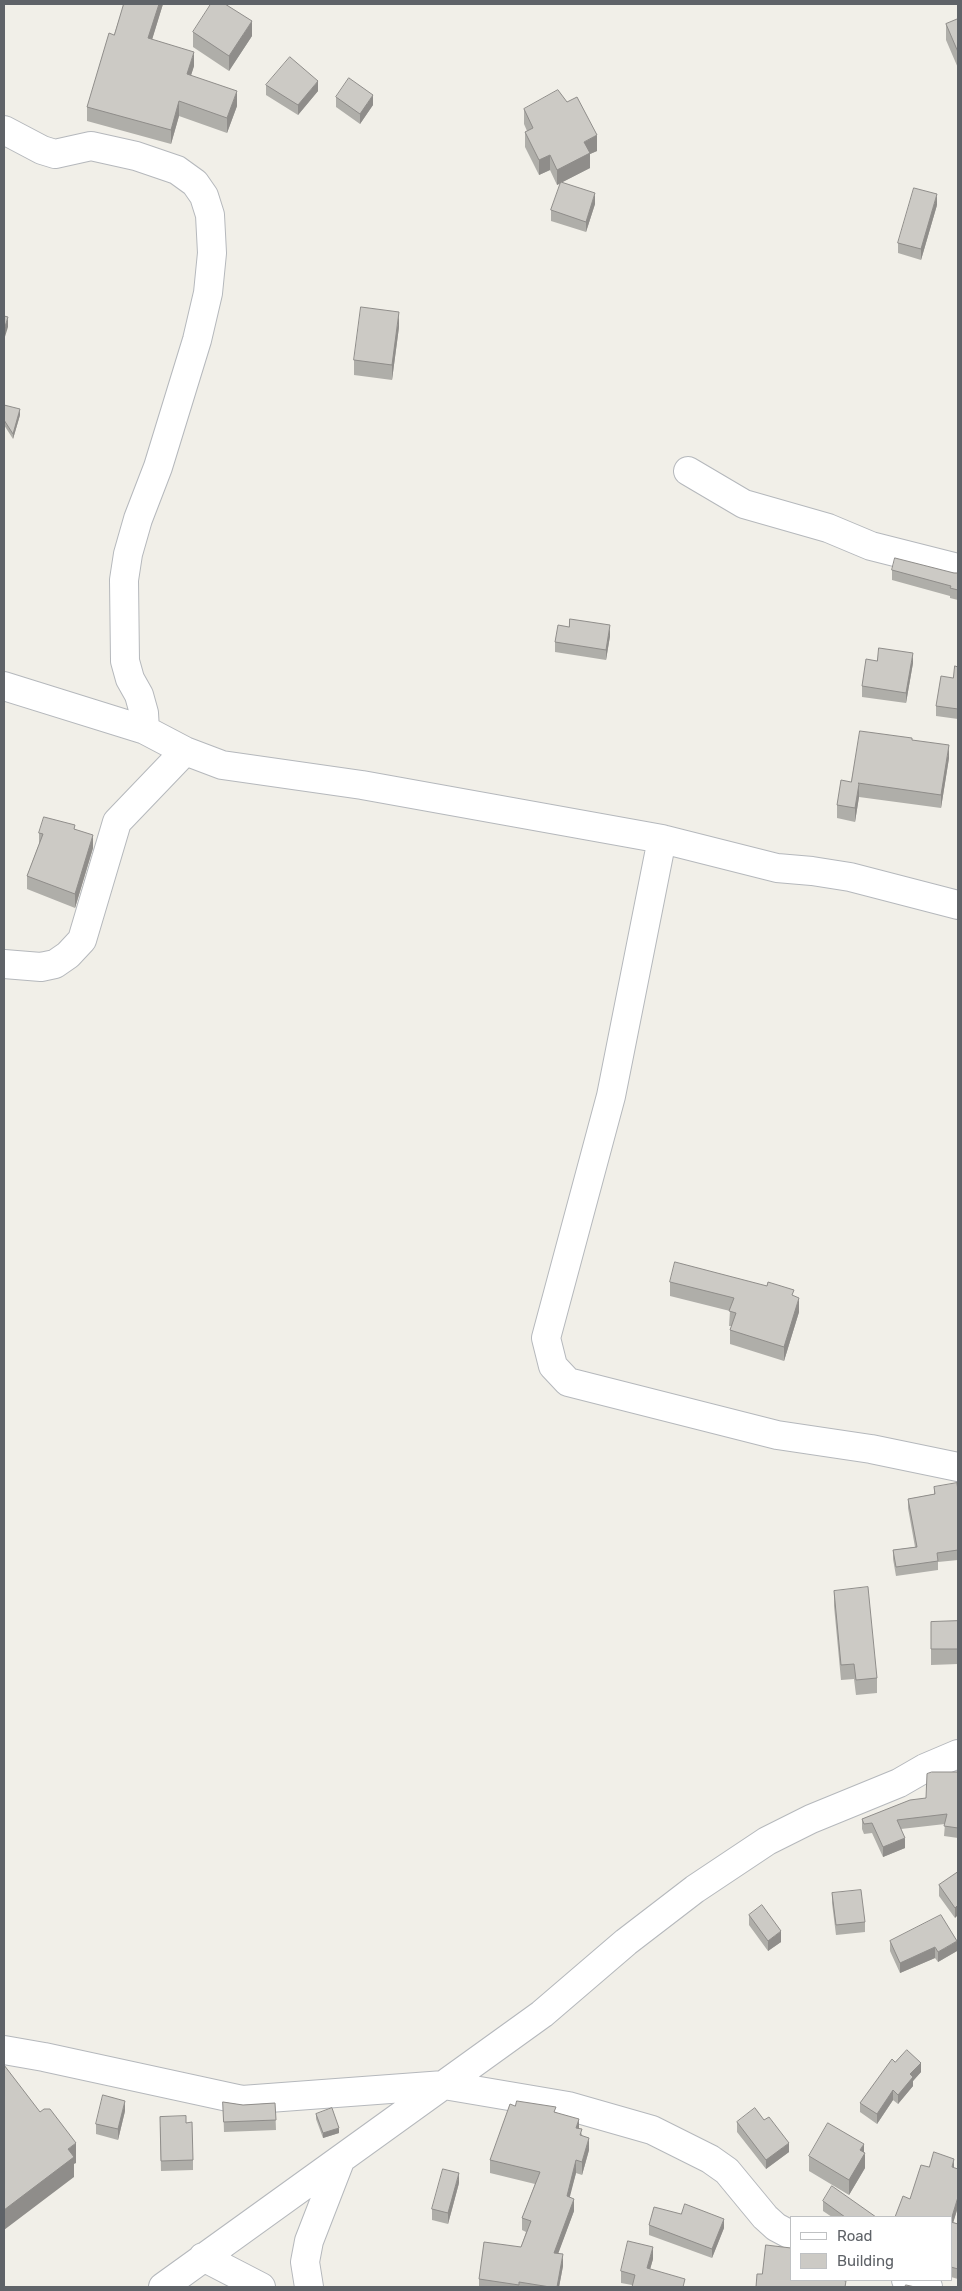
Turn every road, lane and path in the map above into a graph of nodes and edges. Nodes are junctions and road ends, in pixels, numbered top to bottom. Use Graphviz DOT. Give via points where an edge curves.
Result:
graph roads {
  1 [pos="4,130"];
  2 [pos="688,471"];
  3 [pos="958,568"];
  4 [pos="4,686"];
  5 [pos="145,730"];
  6 [pos="185,750"];
  7 [pos="662,839"];
  8 [pos="958,905"];
  9 [pos="4,964"];
  10 [pos="958,1467"];
  11 [pos="958,1754"];
  12 [pos="4,2050"];
  13 [pos="444,2085"];
  14 [pos="340,2161"];
  15 [pos="790,2234"];
  16 [pos="203,2257"];
  17 [pos="909,2281"];
  18 [pos="163,2287"];
  19 [pos="261,2287"];
  20 [pos="309,2287"];
  21 [pos="928,2287"];
  1 -- 5 [label="street" via="55,154 91,146 177,170 195,183 204,196 210,215 212,253 208,293 197,340 158,467 138,519 124,580 125,661 139,695"];
  2 -- 3 [label="street" via="744,504 828,528 872,546"];
  4 -- 5 [label="street"];
  5 -- 6 [label="street"];
  6 -- 7 [label="street" via="222,765 362,785"];
  6 -- 9 [label="street" via="116,822 82,940 55,964 41,967"];
  7 -- 8 [label="street" via="777,868 850,878"];
  7 -- 10 [label="street" via="611,1096 546,1338 552,1366 568,1382 777,1435 871,1449"];
  11 -- 13 [label="street" via="767,1841 695,1889 626,1942 542,2014"];
  12 -- 13 [label="street" via="242,2100"];
  13 -- 14 [label="street"];
  13 -- 15 [label="street" via="568,2106 652,2130 727,2171 765,2216"];
  14 -- 16 [label="street"];
  14 -- 20 [label="street" via="309,2241 305,2262"];
  16 -- 18 [label="street"];
  16 -- 19 [label="street"];
  17 -- 21 [label="street"];
}
